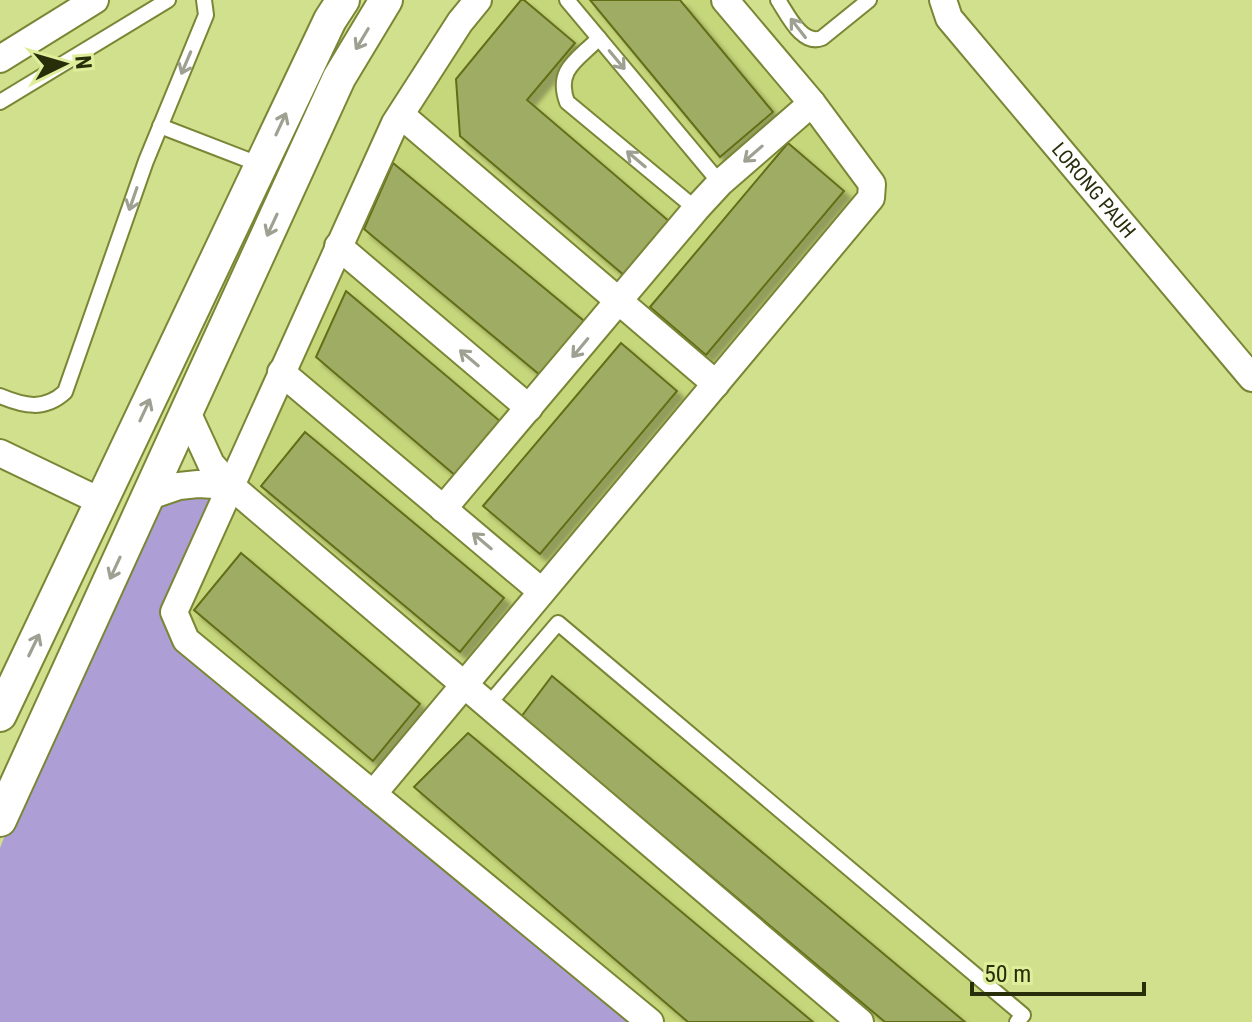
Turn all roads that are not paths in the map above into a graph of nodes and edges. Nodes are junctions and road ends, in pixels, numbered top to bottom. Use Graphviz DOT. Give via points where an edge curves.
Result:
graph roads {
  1 [pos="95,0"];
  2 [pos="168,0"];
  3 [pos="204,0"];
  4 [pos="386,0"];
  5 [pos="478,0"];
  6 [pos="567,0"];
  7 [pos="725,0"];
  8 [pos="778,0"];
  9 [pos="869,0"];
  10 [pos="943,0"];
  11 [pos="333,7"];
  12 [pos="599,38"];
  13 [pos="0,59"];
  14 [pos="0,102"];
  15 [pos="812,103"];
  16 [pos="401,115"];
  17 [pos="160,126"];
  18 [pos="261,165"];
  19 [pos="720,183"];
  20 [pos="696,209"];
  21 [pos="338,246"];
  22 [pos="620,301"];
  23 [pos="281,372"];
  24 [pos="1252,378"];
  25 [pos="716,384"];
  26 [pos="0,396"];
  27 [pos="529,408"];
  28 [pos="187,412"];
  29 [pos="0,453"];
  30 [pos="231,486"];
  31 [pos="147,497"];
  32 [pos="102,502"];
  33 [pos="443,509"];
  34 [pos="541,591"];
  35 [pos="463,684"];
  36 [pos="488,705"];
  37 [pos="0,715"];
  38 [pos="373,794"];
  39 [pos="0,820"];
  40 [pos="650,1022"];
  41 [pos="860,1022"];
  42 [pos="1017,1022"];
  1 -- 13 [label="street"];
  2 -- 14 [label="lane"];
  3 -- 17 [label="lane, one-way" via="206,15"];
  4 -- 28 [label="street, one-way" via="339,78"];
  5 -- 16 [label="street"];
  6 -- 12 [label="lane"];
  7 -- 15 [label="street"];
  9 -- 8 [label="lane, one-way" via="815,41 805,38"];
  10 -- 24 [label="street, LORONG PAUH" via="949,18"];
  18 -- 11 [label="street, one-way"];
  12 -- 19 [label="lane, one-way"];
  20 -- 12 [label="lane, one-way" via="567,102 565,72"];
  15 -- 19 [label="street, one-way"];
  15 -- 25 [label="street" via="872,184 871,198"];
  16 -- 21 [label="street"];
  16 -- 22 [label="street"];
  17 -- 18 [label="lane"];
  17 -- 26 [label="lane, one-way" via="65,392 41,405 24,406"];
  32 -- 18 [label="street, one-way"];
  19 -- 20 [label="street"];
  20 -- 22 [label="street"];
  21 -- 23 [label="street"];
  27 -- 21 [label="street, one-way"];
  22 -- 25 [label="street"];
  22 -- 27 [label="street, one-way"];
  23 -- 30 [label="street"];
  23 -- 33 [label="street"];
  25 -- 34 [label="street"];
  27 -- 33 [label="street"];
  28 -- 30 [label="street" via="211,464"];
  28 -- 31 [label="street"];
  29 -- 32 [label="street"];
  30 -- 31 [label="street" via="179,486"];
  30 -- 35 [label="street"];
  30 -- 38 [label="street" via="174,612 177,625 186,640"];
  31 -- 39 [label="street, one-way"];
  37 -- 32 [label="street, one-way"];
  34 -- 33 [label="street, one-way"];
  34 -- 35 [label="street"];
  35 -- 36 [label="street"];
  35 -- 38 [label="street"];
  36 -- 41 [label="street"];
  36 -- 42 [label="lane" via="558,623 1023,1015"];
  38 -- 40 [label="street"];
}
